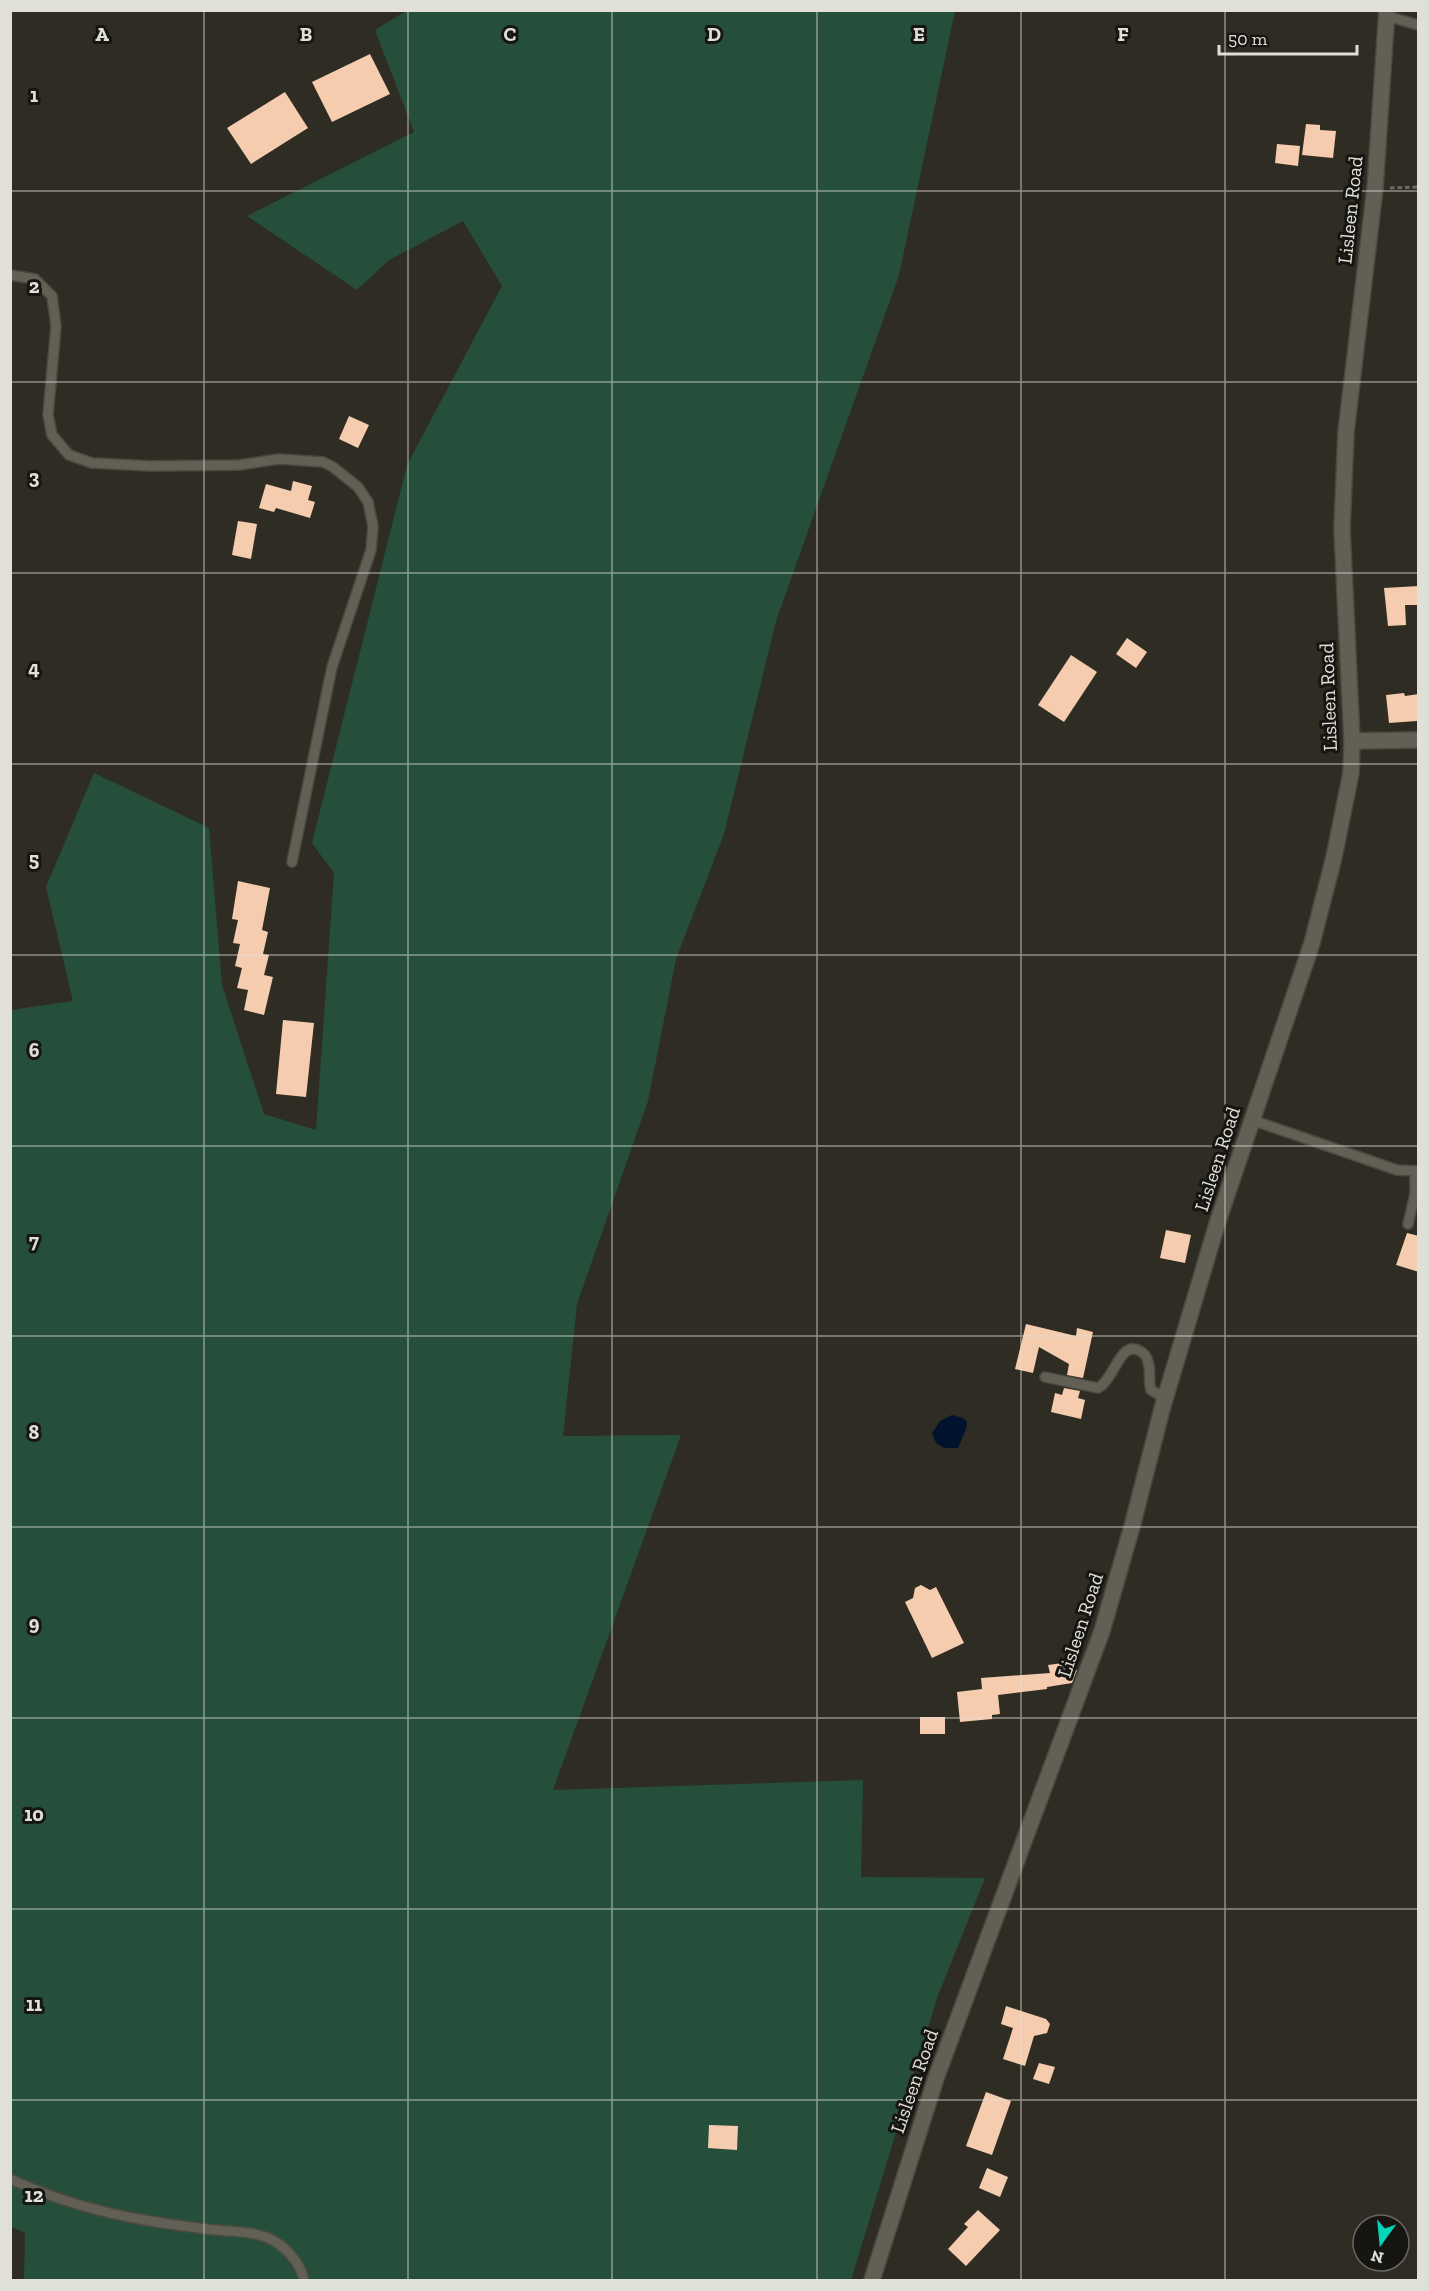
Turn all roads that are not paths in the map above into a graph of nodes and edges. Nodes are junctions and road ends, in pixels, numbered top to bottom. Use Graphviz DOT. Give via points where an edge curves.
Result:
graph roads {
  1 [pos="1387,13"];
  2 [pos="1419,25"];
  3 [pos="10,275"];
  4 [pos="1419,740"];
  5 [pos="1352,741"];
  6 [pos="292,862"];
  7 [pos="1252,1120"];
  8 [pos="1417,1171"];
  9 [pos="1408,1224"];
  10 [pos="1045,1377"];
  11 [pos="1165,1398"];
  12 [pos="10,2179"];
  13 [pos="304,2280"];
  14 [pos="872,2280"];
  1 -- 2 [label="lane"];
  1 -- 5 [label="street, Lisleen Road" via="1375,188 1346,432 1342,529"];
  3 -- 6 [label="lane" via="34,279 52,296 56,326 48,415 52,435 69,454 92,463 151,466 239,465 279,459 323,462 358,488 368,502 373,526 371,550 332,667"];
  4 -- 5 [label="street"];
  5 -- 7 [label="street, Lisleen Road" via="1351,773 1312,943"];
  7 -- 8 [label="lane" via="1397,1170"];
  7 -- 11 [label="street, Lisleen Road"];
  8 -- 9 [label="lane"];
  10 -- 11 [label="lane" via="1098,1388 1111,1377 1126,1350 1136,1348 1148,1360 1151,1390"];
  11 -- 14 [label="street, Lisleen Road" via="1102,1631 936,2078"];
  12 -- 13 [label="lane" via="94,2211 252,2233 273,2240 290,2254"];
}
